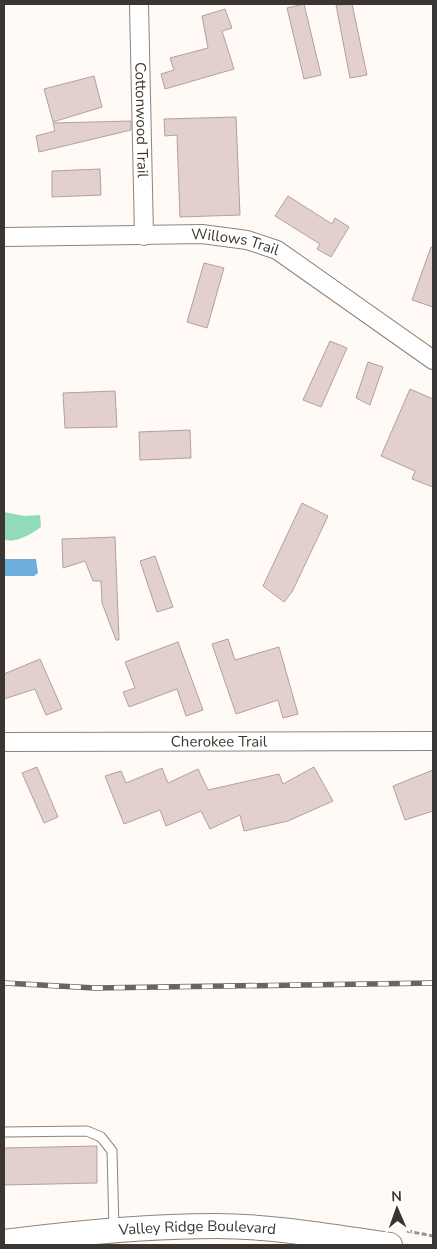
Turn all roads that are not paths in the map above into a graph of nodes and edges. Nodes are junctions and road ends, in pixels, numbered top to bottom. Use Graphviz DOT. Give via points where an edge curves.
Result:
graph roads {
  1 [pos="138,4"];
  2 [pos="144,236"];
  3 [pos="4,237"];
  4 [pos="433,360"];
  5 [pos="433,741"];
  6 [pos="4,742"];
  7 [pos="4,1132"];
  8 [pos="114,1230"];
  9 [pos="4,1242"];
  10 [pos="390,1245"];
  1 -- 2 [label="street, Cottonwood Trail"];
  2 -- 3 [label="street, Willows Trail"];
  2 -- 4 [label="street, Willows Trail" via="217,235 277,250"];
  5 -- 6 [label="street, Cherokee Trail"];
  7 -- 8 [label="lane" via="87,1131 101,1137 112,1151"];
  8 -- 9 [label="main road, Valley Ridge Boulevard"];
  8 -- 10 [label="main road, Valley Ridge Boulevard" via="218,1226"];
}
